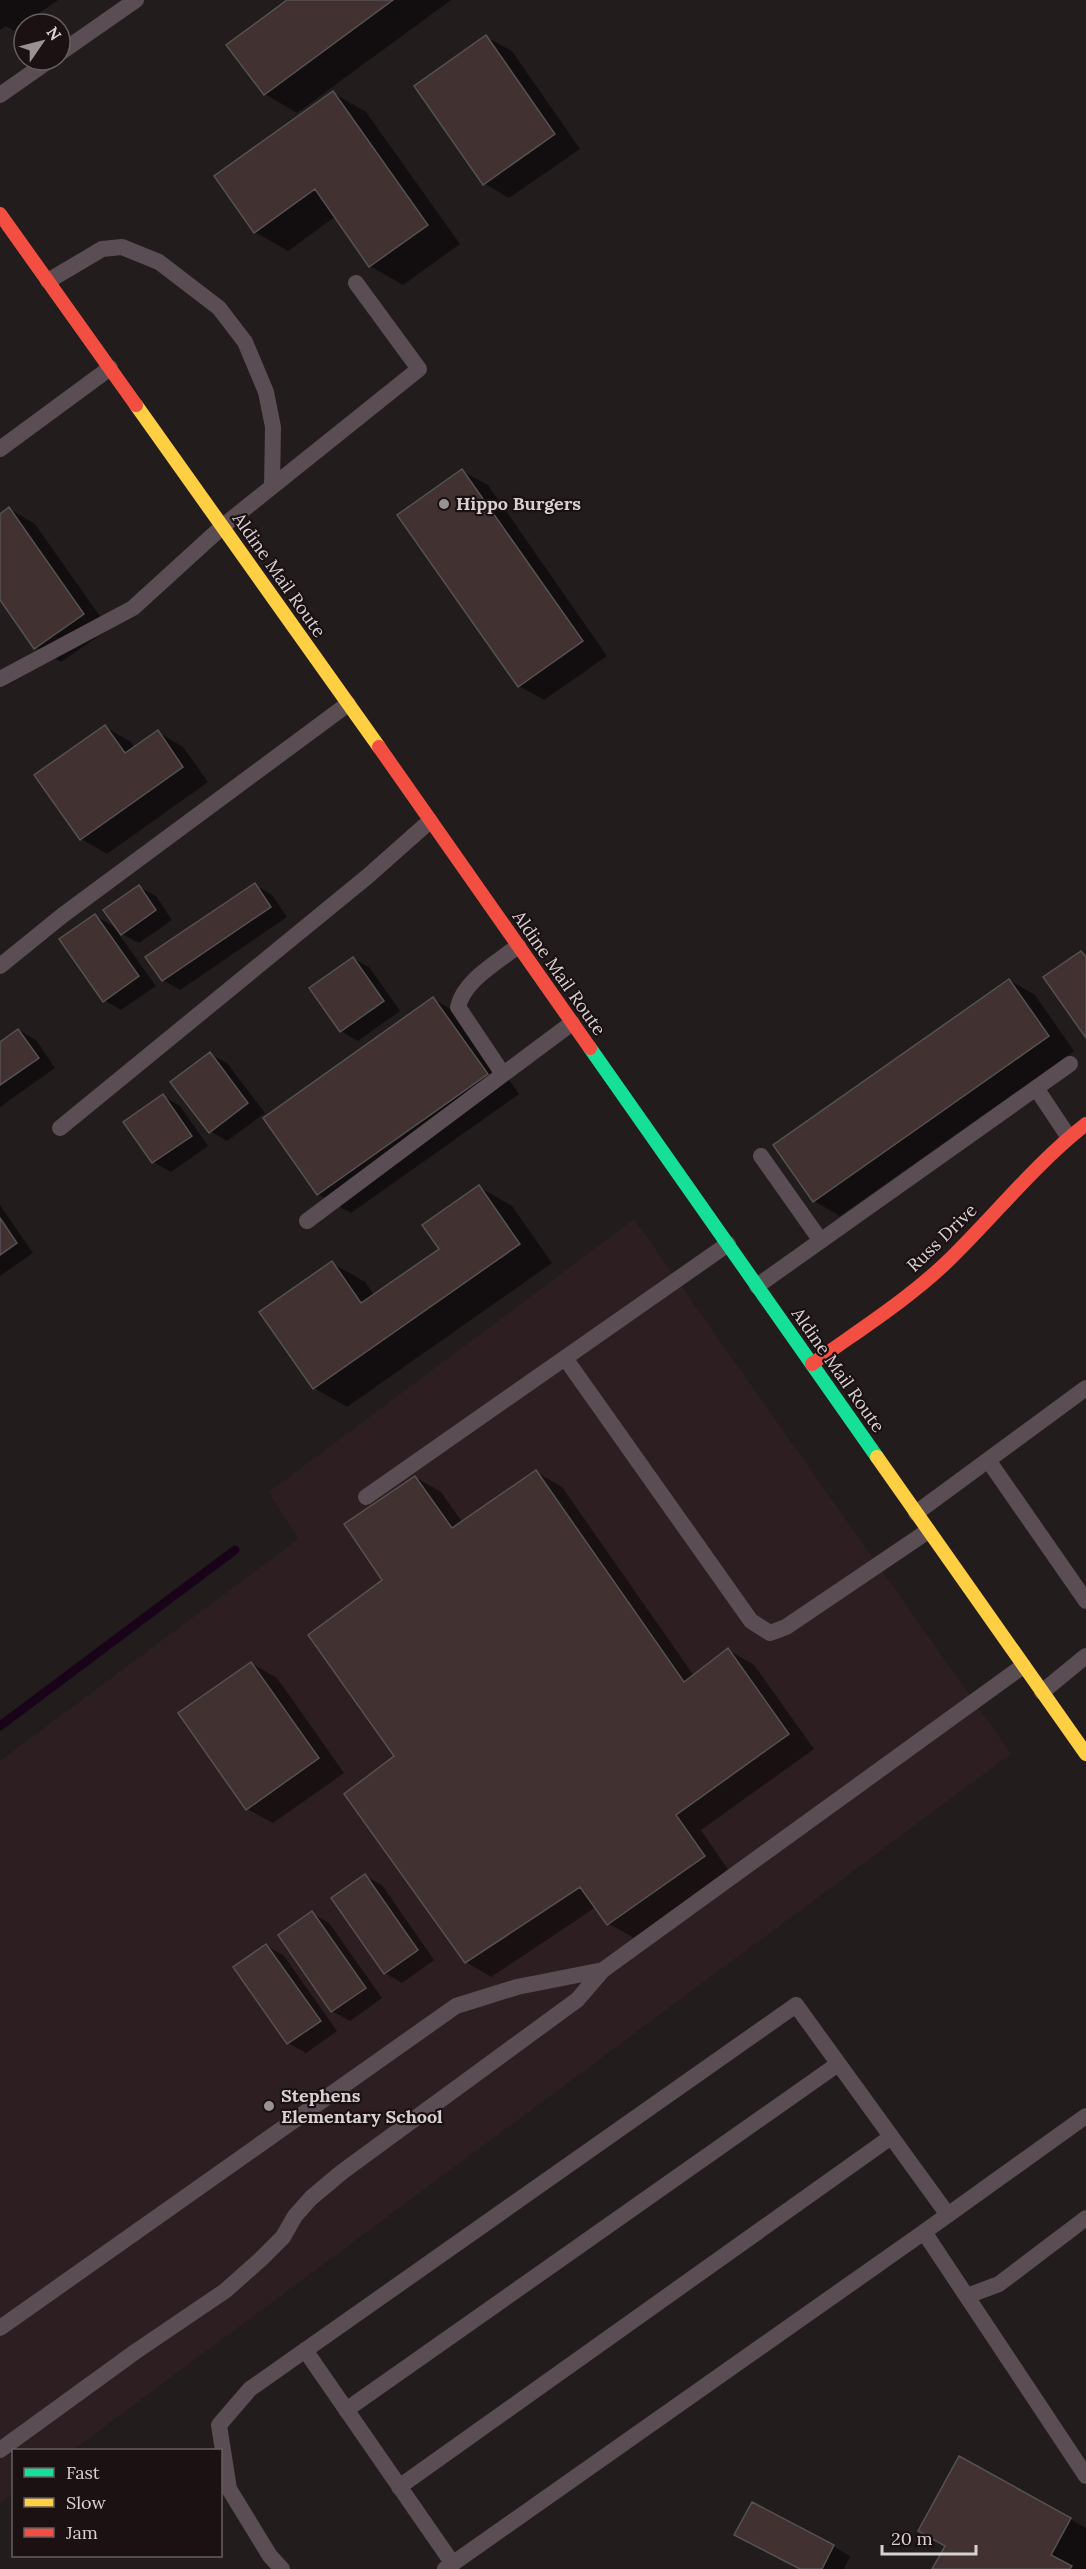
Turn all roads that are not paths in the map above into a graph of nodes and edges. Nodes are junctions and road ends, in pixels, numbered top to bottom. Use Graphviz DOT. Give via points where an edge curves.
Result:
graph roads {
  1 [pos="136,0"];
  2 [pos="72,45"];
  3 [pos="32,72"];
  4 [pos="0,94"];
  5 [pos="0,213"];
  6 [pos="48,281"];
  7 [pos="357,283"];
  8 [pos="110,368"];
  9 [pos="0,449"];
  10 [pos="272,486"];
  11 [pos="223,526"];
  12 [pos="0,679"];
  13 [pos="348,704"];
  14 [pos="430,821"];
  15 [pos="518,946"];
  16 [pos="0,966"];
  17 [pos="572,1023"];
  18 [pos="1070,1064"];
  19 [pos="503,1074"];
  20 [pos="1036,1088"];
  21 [pos="1086,1124"];
  22 [pos="60,1128"];
  23 [pos="1068,1136"];
  24 [pos="761,1156"];
  25 [pos="307,1221"];
  26 [pos="821,1241"];
  27 [pos="728,1244"];
  28 [pos="757,1286"];
  29 [pos="565,1358"];
  30 [pos="812,1364"];
  31 [pos="1086,1388"];
  32 [pos="988,1460"];
  33 [pos="366,1497"];
  34 [pos="916,1513"];
  35 [pos="928,1531"];
  36 [pos="1086,1601"];
  37 [pos="1086,1656"];
  38 [pos="1023,1666"];
  39 [pos="1042,1692"];
  40 [pos="1086,1754"];
  41 [pos="603,1970"];
  42 [pos="838,2064"];
  43 [pos="1086,2116"];
  44 [pos="891,2137"];
  45 [pos="948,2215"];
  46 [pos="1086,2218"];
  47 [pos="924,2232"];
  48 [pos="967,2296"];
  49 [pos="0,2328"];
  50 [pos="305,2350"];
  51 [pos="346,2410"];
  52 [pos="0,2450"];
  53 [pos="1086,2475"];
  54 [pos="399,2487"];
  55 [pos="449,2566"];
  56 [pos="282,2569"];
  1 -- 2 [label="lane"];
  3 -- 4 [label="lane"];
  5 -- 6 [label="main road, Aldine Mail Route"];
  6 -- 8 [label="main road, Aldine Mail Route"];
  6 -- 10 [label="lane" via="102,249 122,247 159,262 219,308 245,342 266,392 273,427"];
  7 -- 10 [label="lane" via="419,369"];
  8 -- 9 [label="lane"];
  8 -- 11 [label="main road, Aldine Mail Route"];
  10 -- 11 [label="lane"];
  11 -- 12 [label="lane" via="133,608"];
  11 -- 13 [label="main road, Aldine Mail Route"];
  13 -- 14 [label="main road, Aldine Mail Route"];
  13 -- 16 [label="lane"];
  14 -- 15 [label="main road, Aldine Mail Route"];
  14 -- 22 [label="lane"];
  15 -- 17 [label="main road, Aldine Mail Route"];
  15 -- 19 [label="lane" via="471,983 460,996 458,1007"];
  17 -- 19 [label="lane"];
  17 -- 27 [label="main road, Aldine Mail Route"];
  18 -- 20 [label="lane"];
  19 -- 25 [label="lane"];
  20 -- 23 [label="lane"];
  20 -- 26 [label="lane"];
  21 -- 23 [label="main road, Russ Drive"];
  23 -- 30 [label="main road, Russ Drive" via="926,1281"];
  24 -- 26 [label="lane"];
  26 -- 28 [label="lane"];
  27 -- 28 [label="main road, Aldine Mail Route"];
  27 -- 29 [label="lane"];
  28 -- 30 [label="main road, Aldine Mail Route"];
  29 -- 33 [label="lane"];
  29 -- 35 [label="lane" via="751,1621 770,1633 786,1627"];
  30 -- 34 [label="main road, Aldine Mail Route"];
  31 -- 32 [label="lane"];
  32 -- 34 [label="lane"];
  32 -- 36 [label="lane"];
  34 -- 35 [label="main road, Aldine Mail Route"];
  35 -- 38 [label="main road, Aldine Mail Route"];
  37 -- 39 [label="lane"];
  38 -- 39 [label="main road, Aldine Mail Route"];
  38 -- 41 [label="lane"];
  39 -- 40 [label="main road, Aldine Mail Route"];
  41 -- 49 [label="lane" via="517,1987 456,2006"];
  41 -- 52 [label="lane" via="577,2000 342,2172 295,2217 269,2252 225,2291"];
  42 -- 44 [label="lane"];
  42 -- 50 [label="lane" via="796,2005"];
  42 -- 51 [label="lane"];
  43 -- 45 [label="lane"];
  44 -- 45 [label="lane"];
  44 -- 54 [label="lane"];
  45 -- 47 [label="lane"];
  46 -- 48 [label="lane" via="999,2284"];
  47 -- 48 [label="lane"];
  47 -- 55 [label="lane"];
  48 -- 53 [label="lane"];
  50 -- 51 [label="lane"];
  50 -- 56 [label="lane" via="250,2389 219,2425 230,2489"];
  51 -- 54 [label="lane"];
  54 -- 55 [label="lane"];
}
